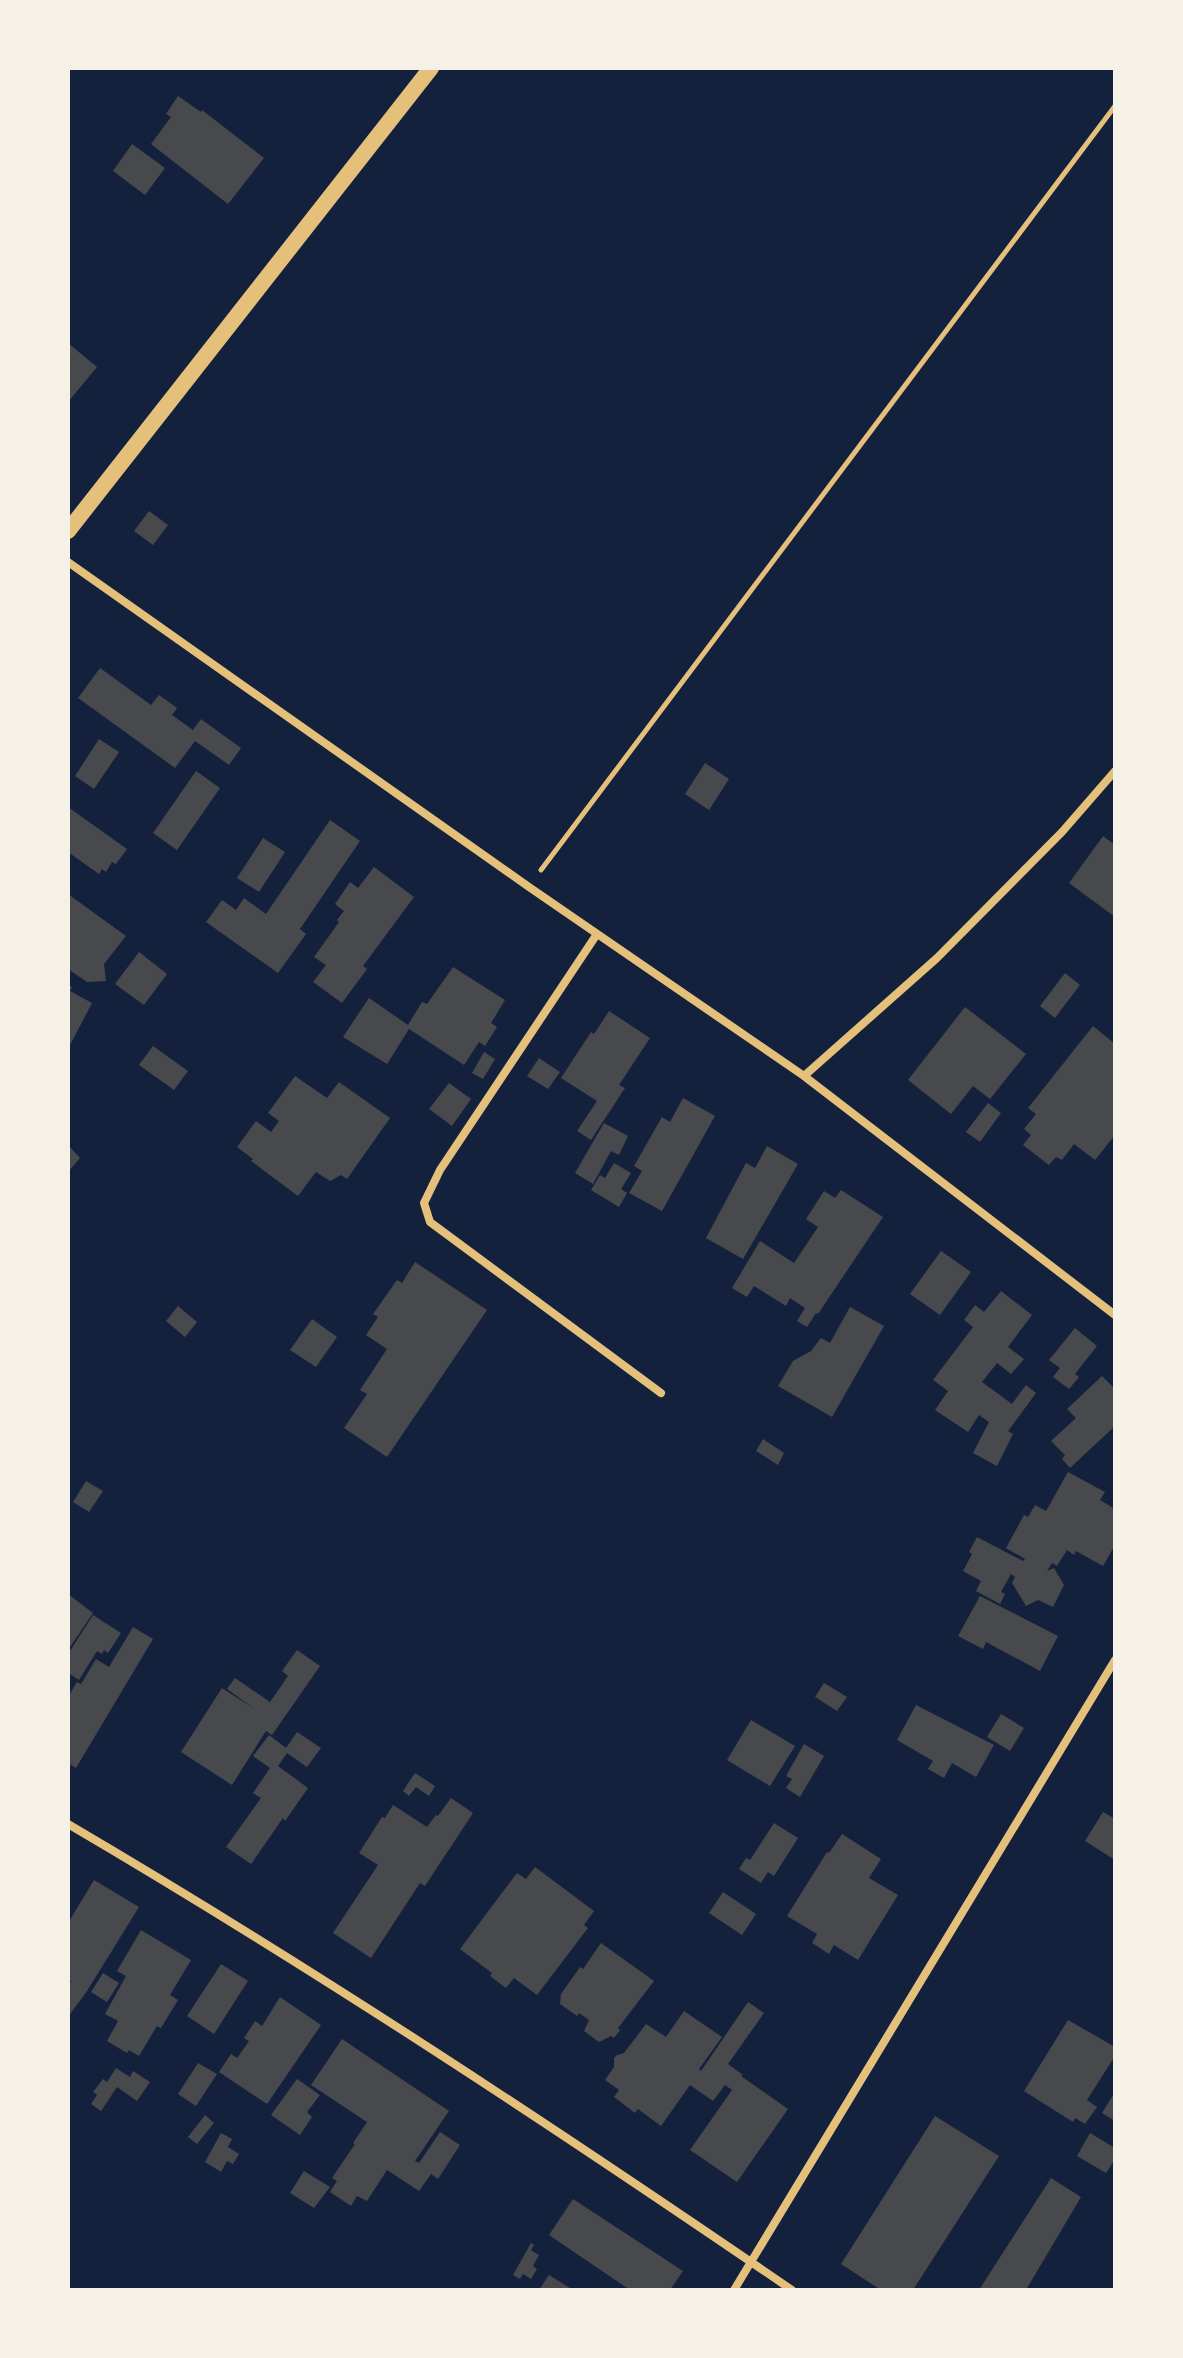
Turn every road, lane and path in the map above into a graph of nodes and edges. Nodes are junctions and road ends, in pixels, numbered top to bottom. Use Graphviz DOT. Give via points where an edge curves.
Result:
graph roads {
  1 [pos="431,68"];
  2 [pos="1115,106"];
  3 [pos="68,531"];
  4 [pos="68,562"];
  5 [pos="1115,771"];
  6 [pos="529,887"];
  7 [pos="597,934"];
  8 [pos="804,1076"];
  9 [pos="1115,1315"];
  10 [pos="661,1393"];
  11 [pos="1115,1660"];
  12 [pos="68,1824"];
  13 [pos="752,2263"];
  14 [pos="734,2290"];
  15 [pos="792,2290"];
  1 -- 3 [label="main road"];
  2 -- 6 [label="path"];
  4 -- 6 [label="street"];
  5 -- 8 [label="street" via="937,958"];
  6 -- 7 [label="street"];
  7 -- 8 [label="street"];
  7 -- 10 [label="street" via="440,1170 424,1203 430,1222"];
  8 -- 9 [label="street"];
  11 -- 13 [label="street"];
  12 -- 13 [label="street" via="384,2019"];
  13 -- 14 [label="street"];
  13 -- 15 [label="street"];
}
